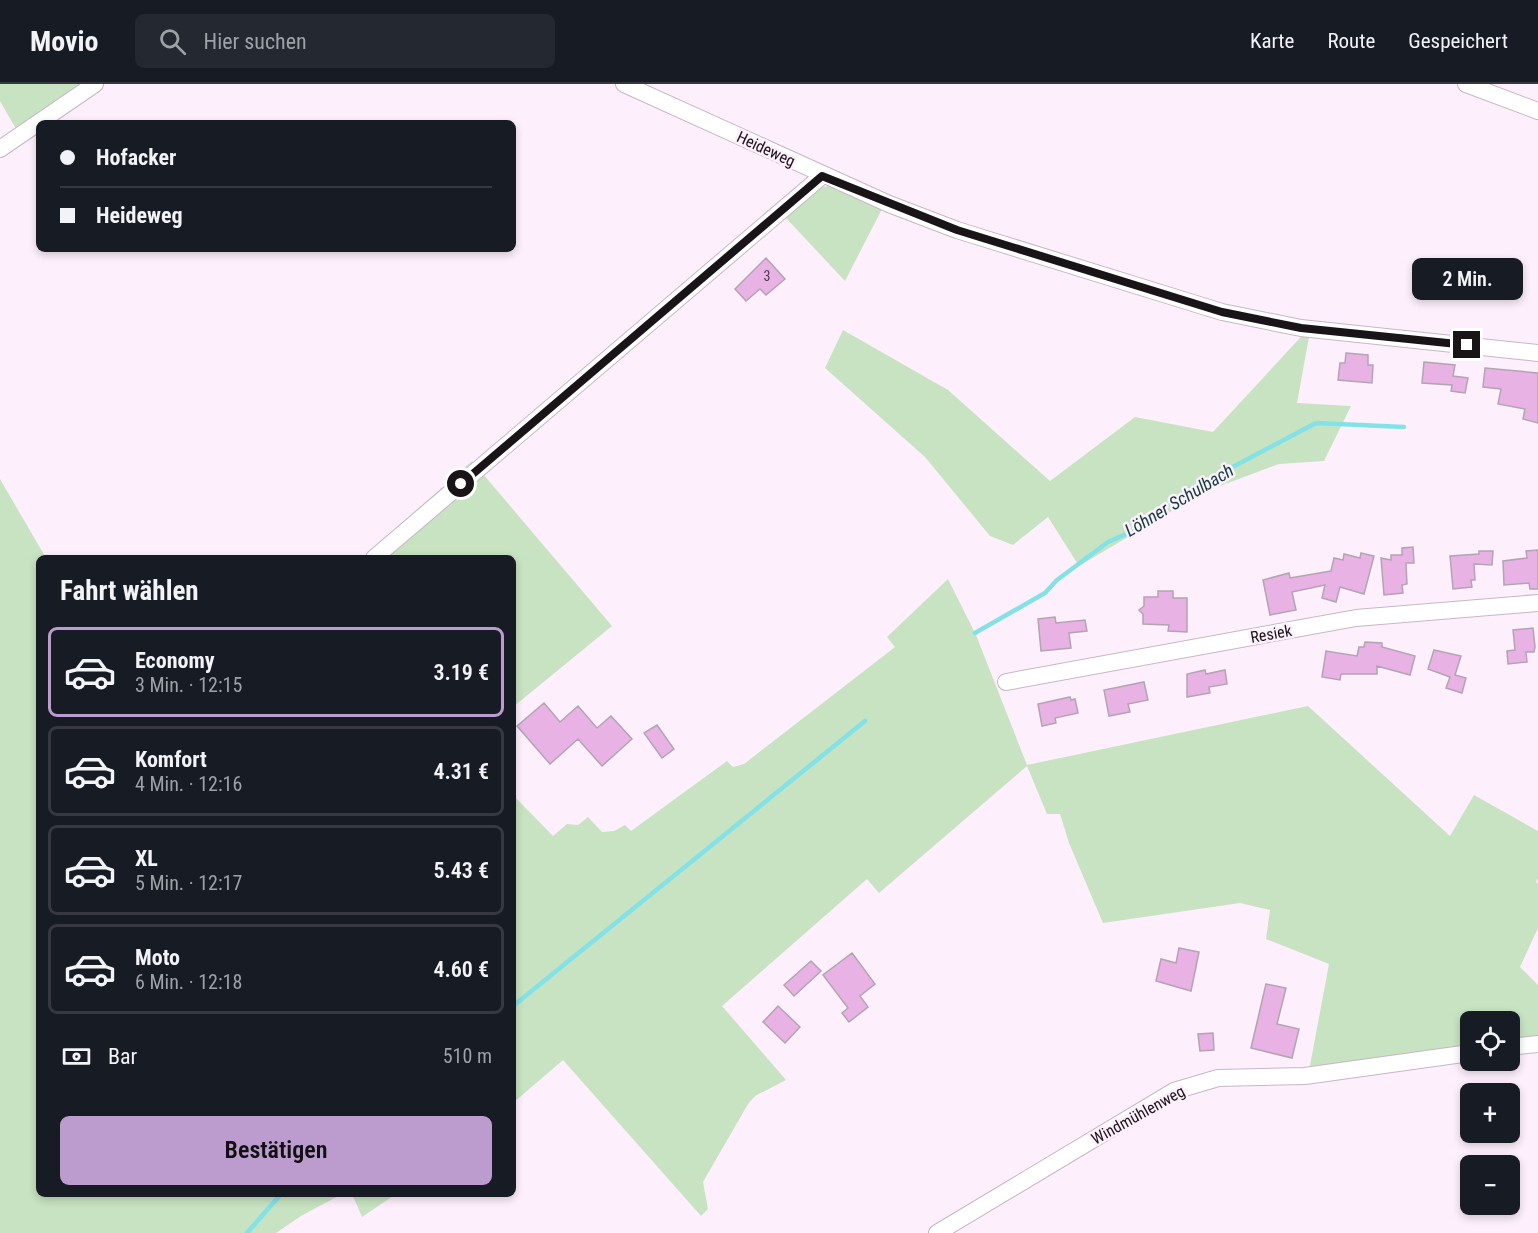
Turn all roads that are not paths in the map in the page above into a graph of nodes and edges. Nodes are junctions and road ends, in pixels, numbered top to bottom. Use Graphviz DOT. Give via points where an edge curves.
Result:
graph roads {
  1 [pos="95,84"];
  2 [pos="624,84"];
  3 [pos="1466,84"];
  4 [pos="1538,111"];
  5 [pos="42,120"];
  6 [pos="36,124"];
  7 [pos="0,149"];
  8 [pos="822,176"];
  9 [pos="1538,353"];
  10 [pos="378,555"];
  11 [pos="1538,603"];
  12 [pos="1006,682"];
  13 [pos="1538,1044"];
  14 [pos="1520,1046"];
  15 [pos="1460,1054"];
  16 [pos="937,1233"];
  1 -- 5 [label="street"];
  2 -- 8 [label="street, Heideweg"];
  3 -- 4 [label="street"];
  6 -- 7 [label="street"];
  8 -- 9 [label="street, Heideweg" via="957,230 1222,312 1301,328"];
  8 -- 10 [label="street"];
  11 -- 12 [label="street, Resiek" via="1356,618"];
  13 -- 14 [label="street"];
  15 -- 16 [label="street, Windmühlenweg" via="1305,1076 1218,1078 1174,1091"];
}
